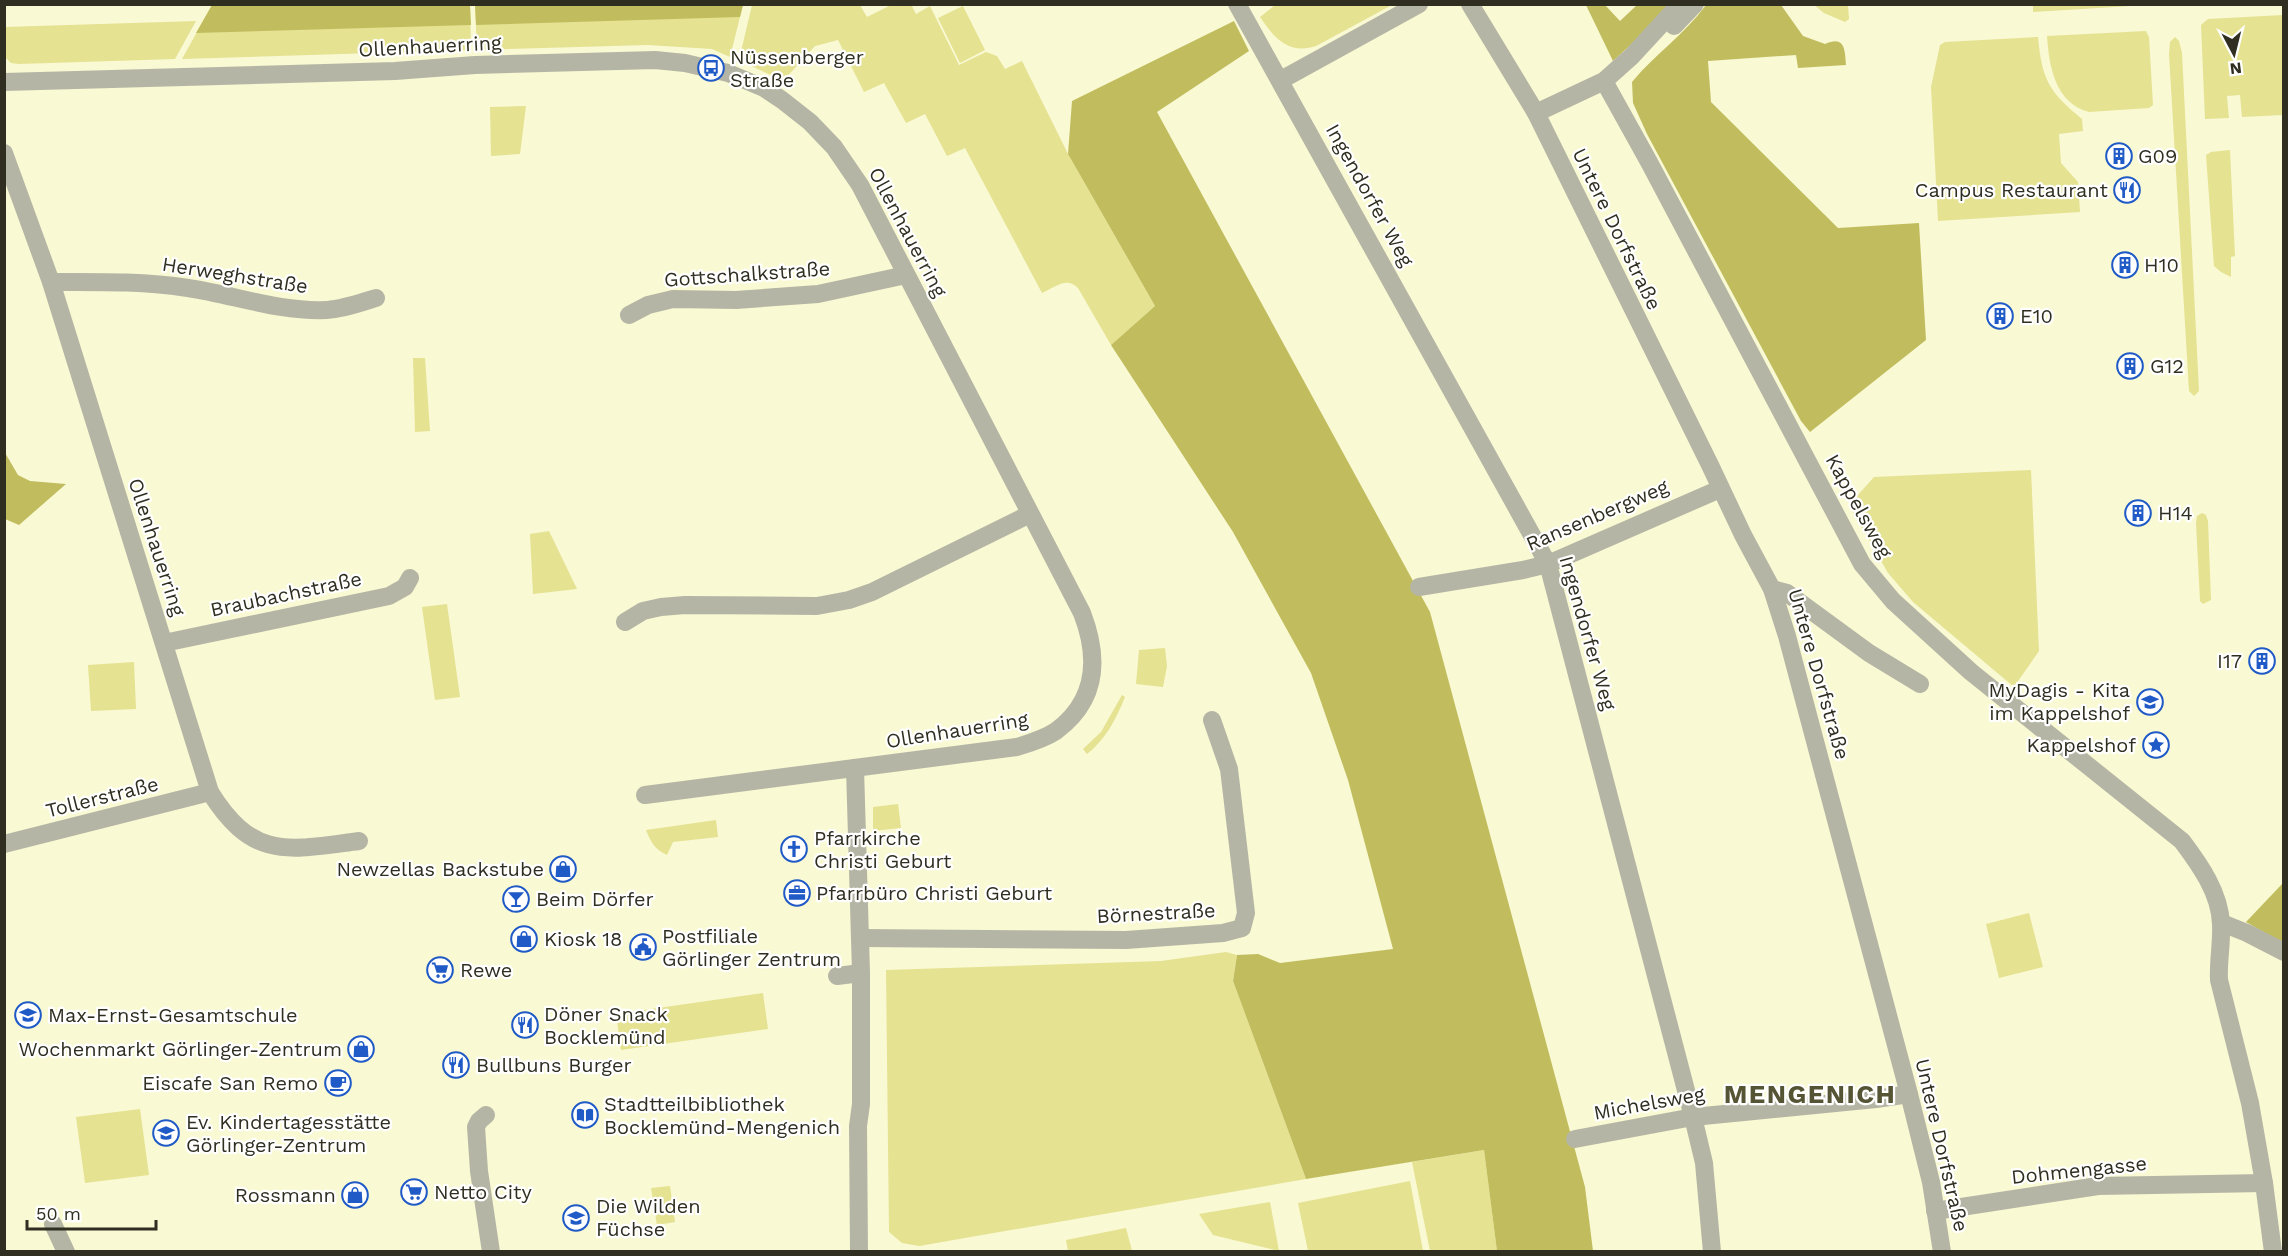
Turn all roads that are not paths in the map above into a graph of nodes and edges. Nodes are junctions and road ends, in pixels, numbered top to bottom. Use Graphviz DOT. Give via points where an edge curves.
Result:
graph roads {
  1 [pos="1237,4"];
  2 [pos="1419,4"];
  3 [pos="1470,4"];
  4 [pos="1680,4"];
  5 [pos="1695,4"];
  6 [pos="1632,56"];
  7 [pos="1281,80"];
  8 [pos="1604,81"];
  9 [pos="4,82"];
  10 [pos="1536,113"];
  11 [pos="4,153"];
  12 [pos="906,275"];
  13 [pos="51,282"];
  14 [pos="376,298"];
  15 [pos="629,315"];
  16 [pos="1720,489"];
  17 [pos="1030,514"];
  18 [pos="1548,564"];
  19 [pos="410,578"];
  20 [pos="1419,587"];
  21 [pos="1773,589"];
  22 [pos="625,622"];
  23 [pos="164,643"];
  24 [pos="1920,684"];
  25 [pos="1212,720"];
  26 [pos="855,768"];
  27 [pos="210,792"];
  28 [pos="645,795"];
  29 [pos="359,841"];
  30 [pos="4,844"];
  31 [pos="2222,923"];
  32 [pos="860,938"];
  33 [pos="2283,952"];
  34 [pos="861,973"];
  35 [pos="837,976"];
  36 [pos="1909,1094"];
  37 [pos="486,1115"];
  38 [pos="1693,1117"];
  39 [pos="1575,1139"];
  40 [pos="2264,1183"];
  41 [pos="1935,1211"];
  42 [pos="53,1224"];
  43 [pos="66,1251"];
  44 [pos="490,1251"];
  45 [pos="860,1251"];
  46 [pos="1712,1251"];
  47 [pos="1942,1251"];
  48 [pos="2272,1251"];
  1 -- 7 [label="street, Ingendorfer Weg"];
  2 -- 7 [label="street"];
  3 -- 10 [label="street, Untere Dorfstraße"];
  4 -- 6 [label="street"];
  5 -- 6 [label="street" via="1653,46"];
  6 -- 8 [label="street"];
  7 -- 18 [label="street, Ingendorfer Weg"];
  8 -- 10 [label="street"];
  8 -- 31 [label="street, Kappelsweg" via="1862,564 1893,601 1971,672 2182,841 2204,871"];
  9 -- 12 [label="street, Ollenhauerring" via="655,60 711,68 767,91 810,122 860,185"];
  10 -- 16 [label="street, Untere Dorfstraße"];
  11 -- 13 [label="street, Ollenhauerring"];
  12 -- 15 [label="street, Gottschalkstraße" via="818,294 673,300 648,305"];
  12 -- 17 [label="street, Ollenhauerring"];
  13 -- 14 [label="street, Herweghstraße" via="159,284 296,310 329,310"];
  13 -- 23 [label="street, Ollenhauerring"];
  16 -- 18 [label="street, Ransenbergweg"];
  16 -- 21 [label="street, Untere Dorfstraße"];
  17 -- 22 [label="street" via="849,600 817,606 669,606 643,611"];
  17 -- 26 [label="street, Ollenhauerring" via="1091,637 1091,681 1072,716 1055,732 1017,747"];
  18 -- 20 [label="street, Ransenbergweg"];
  18 -- 38 [label="street, Ingendorfer Weg"];
  19 -- 23 [label="street, Braubachstraße" via="405,587 389,596"];
  21 -- 24 [label="street" via="1787,593 1869,653"];
  21 -- 36 [label="street, Untere Dorfstraße"];
  23 -- 27 [label="street, Ollenhauerring"];
  25 -- 32 [label="street, Börnestraße" via="1229,769 1246,913 1242,928 1223,933 1126,940"];
  26 -- 28 [label="street, Ollenhauerring"];
  26 -- 32 [label="street"];
  27 -- 29 [label="street, Ollenhauerring" via="223,813 243,831 283,849"];
  27 -- 30 [label="street, Tollerstraße"];
  31 -- 33 [label="street"];
  31 -- 40 [label="street" via="2219,980 2250,1103"];
  32 -- 34 [label="street"];
  34 -- 35 [label="street"];
  34 -- 45 [label="street"];
  36 -- 38 [label="street, Michelsweg"];
  36 -- 41 [label="street, Untere Dorfstraße"];
  37 -- 44 [label="street" via="476,1127"];
  38 -- 39 [label="street, Michelsweg"];
  38 -- 46 [label="street, Ingendorfer Weg" via="1704,1163"];
  40 -- 41 [label="street, Dohmengasse" via="2098,1186"];
  40 -- 48 [label="street"];
  41 -- 47 [label="street, Untere Dorfstraße"];
  42 -- 43 [label="street"];
}
